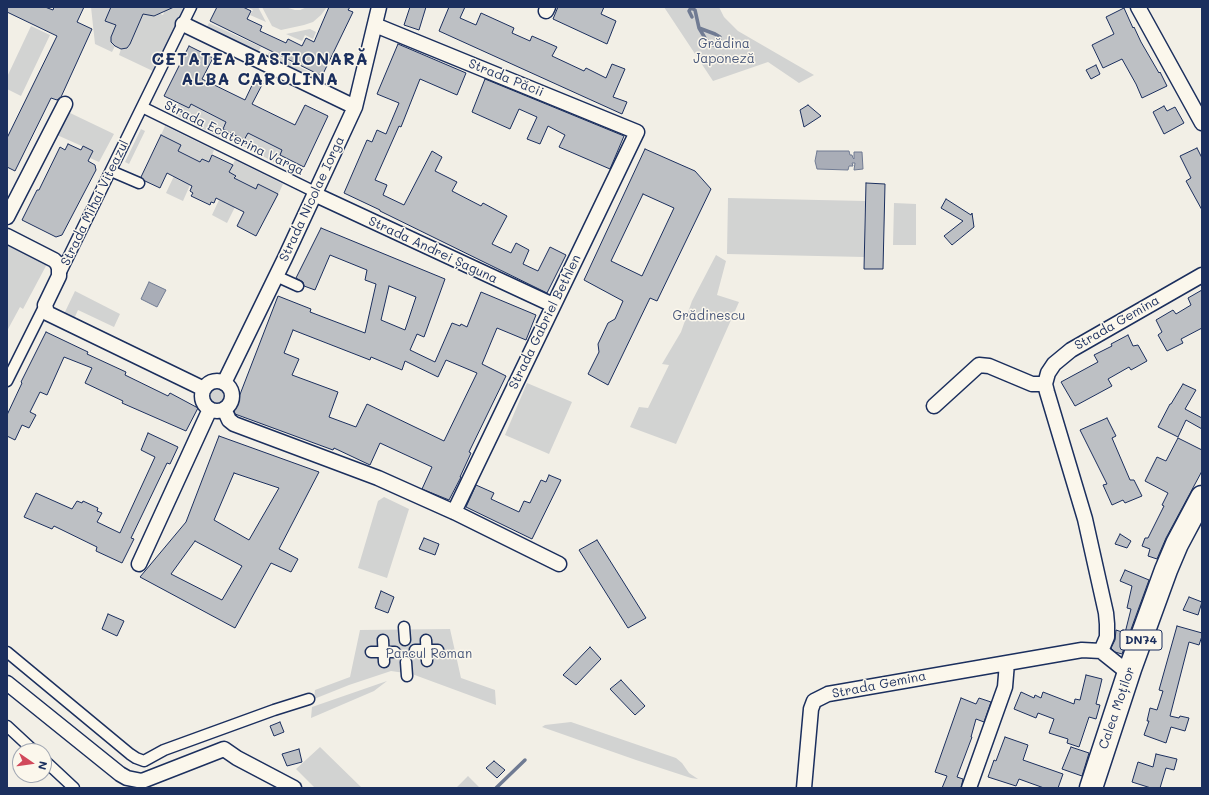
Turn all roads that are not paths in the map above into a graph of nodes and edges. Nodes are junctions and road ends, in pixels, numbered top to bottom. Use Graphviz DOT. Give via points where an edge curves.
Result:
graph roads {
  1 [pos="191,7"];
  2 [pos="380,7"];
  3 [pos="1138,7"];
  4 [pos="183,24"];
  5 [pos="375,25"];
  6 [pos="65,104"];
  7 [pos="142,107"];
  8 [pos="355,107"];
  9 [pos="1202,123"];
  10 [pos="637,132"];
  11 [pos="110,171"];
  12 [pos="139,183"];
  13 [pos="315,193"];
  14 [pos="7,217"];
  15 [pos="7,236"];
  16 [pos="1202,275"];
  17 [pos="59,276"];
  18 [pos="276,276"];
  19 [pos="298,286"];
  20 [pos="45,305"];
  21 [pos="553,305"];
  22 [pos="7,381"];
  23 [pos="224,383"];
  24 [pos="1045,384"];
  25 [pos="204,389"];
  26 [pos="934,406"];
  27 [pos="210,409"];
  28 [pos="224,409"];
  29 [pos="1202,497"];
  30 [pos="454,512"];
  31 [pos="1202,525"];
  32 [pos="139,564"];
  33 [pos="559,564"];
  34 [pos="404,627"];
  35 [pos="383,640"];
  36 [pos="405,640"];
  37 [pos="426,645"];
  38 [pos="415,650"];
  39 [pos="438,650"];
  40 [pos="1101,651"];
  41 [pos="7,652"];
  42 [pos="371,652"];
  43 [pos="395,652"];
  44 [pos="384,657"];
  45 [pos="427,661"];
  46 [pos="406,662"];
  47 [pos="1007,663"];
  48 [pos="1130,670"];
  49 [pos="406,676"];
  50 [pos="7,683"];
  51 [pos="309,699"];
  52 [pos="7,726"];
  53 [pos="25,743"];
  54 [pos="52,767"];
  55 [pos="74,788"];
  56 [pos="294,788"];
  57 [pos="804,788"];
  58 [pos="969,788"];
  59 [pos="1091,788"];
  60 [pos="1107,788"];
  1 -- 4 [label="street, Strada Mihai Viteazul"];
  2 -- 5 [label="street, Strada Nicolae Iorga"];
  3 -- 9 [label="street"];
  4 -- 7 [label="street, Strada Mihai Viteazul"];
  4 -- 8 [label="street"];
  5 -- 8 [label="street, Strada Nicolae Iorga"];
  5 -- 10 [label="street, Strada Păcii"];
  6 -- 14 [label="street"];
  7 -- 11 [label="street, Strada Mihai Viteazul"];
  7 -- 13 [label="street, Strada Ecaterina Varga"];
  8 -- 13 [label="street, Strada Nicolae Iorga"];
  10 -- 21 [label="street, Strada Gabriel Bethlen"];
  11 -- 12 [label="street"];
  11 -- 17 [label="street, Strada Mihai Viteazul"];
  13 -- 18 [label="street, Strada Nicolae Iorga"];
  13 -- 21 [label="street, Strada Andrei Șaguna"];
  15 -- 17 [label="street" via="54,260 59,268"];
  16 -- 24 [label="street, Strada Gemina" via="1071,350 1054,364"];
  17 -- 20 [label="street, Strada Mihai Viteazul"];
  18 -- 19 [label="street"];
  18 -- 23 [label="street, Strada Nicolae Iorga"];
  20 -- 22 [label="street, Strada Mihai Viteazul"];
  20 -- 25 [label="street" via="47,313 51,316"];
  21 -- 30 [label="street, Strada Gabriel Bethlen"];
  23 -- 25 [label="street" via="211,383"];
  23 -- 28 [label="street" via="232,394 231,403"];
  24 -- 26 [label="street" via="1032,384 989,366 979,365"];
  24 -- 40 [label="street" via="1085,519 1101,586 1108,624 1107,637"];
  25 -- 27 [label="street" via="204,402"];
  27 -- 28 [label="street"];
  27 -- 32 [label="street"];
  28 -- 30 [label="street" via="234,424 378,478"];
  29 -- 48 [label="main road, Calea Moților / DN74" via="1166,570"];
  30 -- 33 [label="street"];
  31 -- 60 [label="main road, Calea Moților / DN74" via="1177,581"];
  34 -- 36 [label="street"];
  35 -- 44 [label="street"];
  37 -- 38 [label="street"];
  37 -- 39 [label="street"];
  37 -- 45 [label="street"];
  40 -- 47 [label="street, Strada Gemina" via="1082,650"];
  40 -- 48 [label="street" via="1121,667"];
  41 -- 51 [label="street" via="133,756 144,761 164,750"];
  42 -- 44 [label="street"];
  43 -- 44 [label="street"];
  46 -- 49 [label="street"];
  47 -- 57 [label="street, Strada Gemina" via="820,697 814,701 811,709"];
  47 -- 58 [label="street" via="1005,687"];
  48 -- 59 [label="main road, Calea Moților / DN74"];
  50 -- 56 [label="street" via="120,774 133,780 142,781 224,749"];
  52 -- 53 [label="street"];
  54 -- 55 [label="street"];
}
